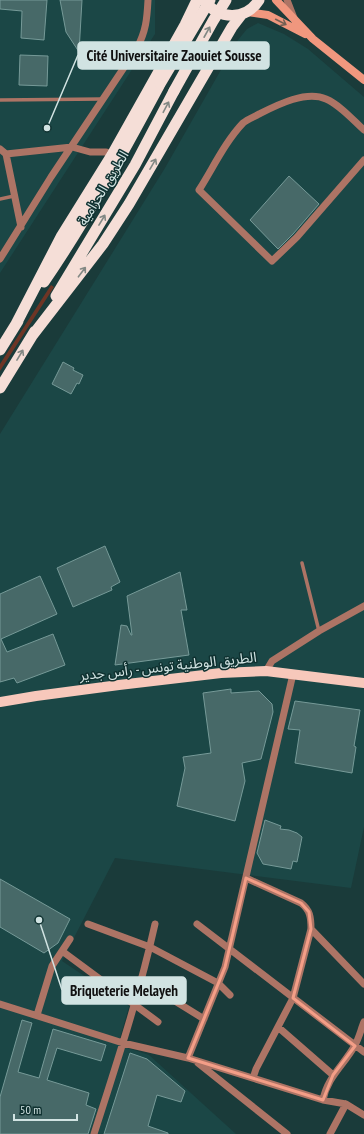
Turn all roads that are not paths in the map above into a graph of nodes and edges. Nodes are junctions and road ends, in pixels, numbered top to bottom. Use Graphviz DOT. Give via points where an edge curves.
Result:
graph roads {
  1 [pos="148,0"];
  2 [pos="197,0"];
  3 [pos="204,0"];
  4 [pos="210,0"];
  5 [pos="226,0"];
  6 [pos="259,0"];
  7 [pos="276,0"];
  8 [pos="287,0"];
  9 [pos="245,13"];
  10 [pos="294,20"];
  11 [pos="313,39"];
  12 [pos="364,80"];
  13 [pos="102,99"];
  14 [pos="0,100"];
  15 [pos="364,130"];
  16 [pos="72,147"];
  17 [pos="0,149"];
  18 [pos="6,154"];
  19 [pos="112,155"];
  20 [pos="364,160"];
  21 [pos="14,196"];
  22 [pos="0,199"];
  23 [pos="21,226"];
  24 [pos="0,259"];
  25 [pos="15,326"];
  26 [pos="32,336"];
  27 [pos="0,350"];
  28 [pos="0,388"];
  29 [pos="302,563"];
  30 [pos="364,606"];
  31 [pos="320,631"];
  32 [pos="266,672"];
  33 [pos="293,674"];
  34 [pos="364,683"];
  35 [pos="0,702"];
  36 [pos="246,878"];
  37 [pos="88,924"];
  38 [pos="155,924"];
  39 [pos="197,924"];
  40 [pos="311,929"];
  41 [pos="70,939"];
  42 [pos="150,947"];
  43 [pos="229,948"];
  44 [pos="62,952"];
  45 [pos="141,980"];
  46 [pos="218,983"];
  47 [pos="364,984"];
  48 [pos="230,995"];
  49 [pos="293,998"];
  50 [pos="0,1004"];
  51 [pos="134,1004"];
  52 [pos="37,1015"];
  53 [pos="204,1020"];
  54 [pos="158,1022"];
  55 [pos="364,1022"];
  56 [pos="278,1027"];
  57 [pos="123,1042"];
  58 [pos="355,1046"];
  59 [pos="364,1052"];
  60 [pos="191,1059"];
  61 [pos="334,1075"];
  62 [pos="253,1078"];
  63 [pos="323,1100"];
  64 [pos="346,1104"];
  65 [pos="364,1115"];
  66 [pos="94,1134"];
  67 [pos="287,1134"];
  68 [pos="330,1134"];
  1 -- 13 [label="street" via="145,33"];
  2 -- 19 [label="highway"];
  3 -- 9 [label="highway" via="221,14 232,16"];
  4 -- 25 [label="highway, الطريق الحزامية, bridge" via="160,84 112,174 63,255"];
  26 -- 5 [label="highway, الطريق الحزامية, one-way, bridge" via="135,165"];
  6 -- 9 [label="highway"];
  7 -- 10 [label="main road"];
  8 -- 10 [label="street"];
  9 -- 11 [label="main road, one-way" via="268,15"];
  26 -- 9 [label="highway, one-way" via="112,231 232,27"];
  10 -- 11 [label="main road"];
  11 -- 12 [label="main road"];
  13 -- 14 [label="lane"];
  13 -- 16 [label="street"];
  15 -- 20 [label="street" via="325,98 307,96 291,100 244,122 199,190 272,261"];
  16 -- 18 [label="street"];
  16 -- 19 [label="street"];
  16 -- 23 [label="street"];
  17 -- 18 [label="street"];
  18 -- 21 [label="street"];
  19 -- 25 [label="highway" via="61,237"];
  21 -- 22 [label="lane"];
  21 -- 23 [label="street"];
  23 -- 24 [label="street"];
  25 -- 27 [label="highway, الطريق الحزامية"];
  28 -- 26 [label="highway, الطريق الحزامية, one-way"];
  29 -- 31 [label="lane"];
  30 -- 31 [label="street"];
  31 -- 32 [label="street" via="272,662"];
  32 -- 33 [label="main road, الطريق الوطنية تونس - رأس جدير"];
  32 -- 35 [label="main road, الطريق الوطنية تونس - رأس جدير" via="182,677"];
  33 -- 34 [label="main road, الطريق الوطنية تونس - رأس جدير"];
  33 -- 36 [label="street"];
  36 -- 40 [label="street" via="301,903 309,912"];
  36 -- 43 [label="street"];
  37 -- 42 [label="street"];
  38 -- 42 [label="street"];
  39 -- 43 [label="street"];
  40 -- 47 [label="street"];
  40 -- 49 [label="street"];
  41 -- 44 [label="street"];
  42 -- 45 [label="street"];
  42 -- 46 [label="street"];
  43 -- 46 [label="street"];
  43 -- 49 [label="street"];
  44 -- 51 [label="street"];
  44 -- 52 [label="street" via="52,966"];
  45 -- 51 [label="street"];
  45 -- 53 [label="street"];
  46 -- 48 [label="street"];
  46 -- 53 [label="street"];
  49 -- 56 [label="street"];
  49 -- 58 [label="street"];
  50 -- 52 [label="street"];
  51 -- 54 [label="street"];
  51 -- 57 [label="street"];
  52 -- 57 [label="street"];
  53 -- 60 [label="street"];
  55 -- 58 [label="street"];
  56 -- 61 [label="street"];
  56 -- 62 [label="street"];
  57 -- 60 [label="street"];
  57 -- 66 [label="street"];
  58 -- 59 [label="street"];
  58 -- 61 [label="street"];
  60 -- 62 [label="street"];
  60 -- 67 [label="street"];
  61 -- 63 [label="street"];
  62 -- 63 [label="street"];
  63 -- 64 [label="street"];
  64 -- 65 [label="street"];
  64 -- 68 [label="street"];
}
